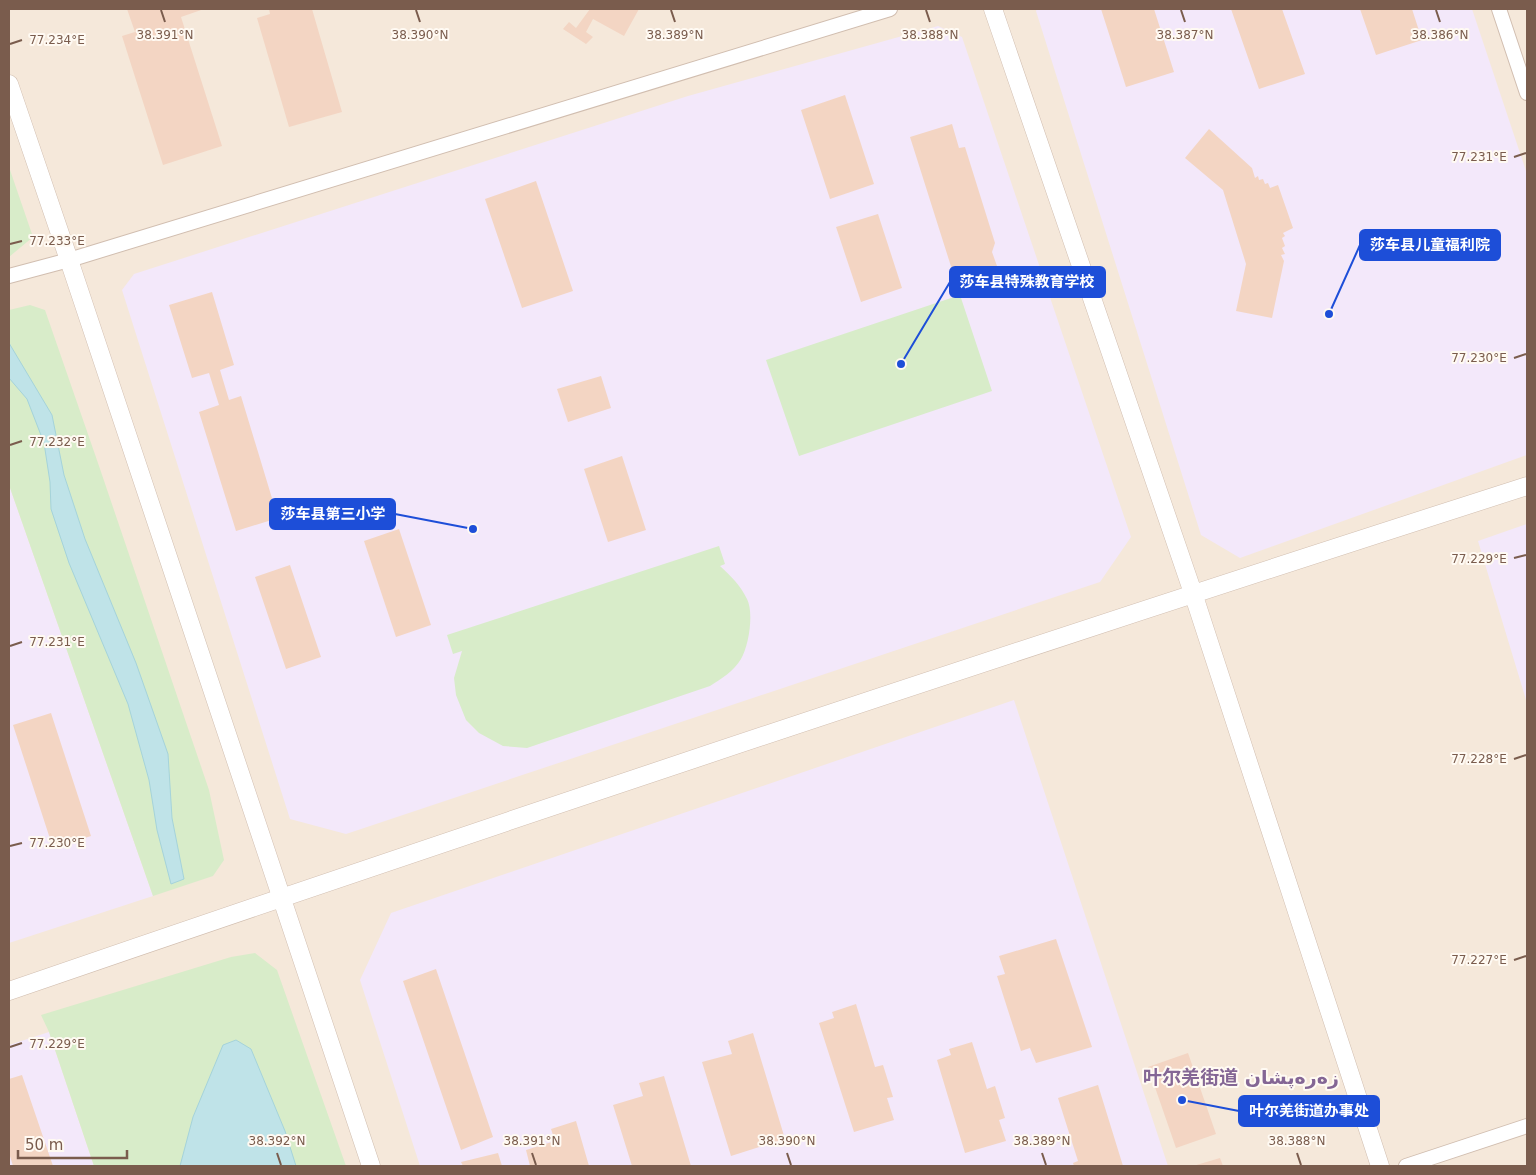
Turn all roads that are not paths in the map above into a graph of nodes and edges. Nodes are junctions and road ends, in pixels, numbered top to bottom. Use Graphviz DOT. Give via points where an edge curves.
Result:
graph roads {
  1 [pos="890,9"];
  2 [pos="993,9"];
  3 [pos="1499,9"];
  4 [pos="9,84"];
  5 [pos="1527,93"];
  6 [pos="69,260"];
  7 [pos="9,276"];
  8 [pos="1527,486"];
  9 [pos="1193,593"];
  10 [pos="282,898"];
  11 [pos="9,991"];
  12 [pos="1527,1126"];
  13 [pos="371,1166"];
  14 [pos="1380,1166"];
  15 [pos="1406,1166"];
  1 -- 6 [label="street"];
  2 -- 9 [label="street"];
  3 -- 5 [label="street"];
  4 -- 6 [label="street"];
  6 -- 7 [label="street"];
  6 -- 10 [label="street"];
  8 -- 9 [label="street"];
  9 -- 10 [label="street"];
  9 -- 14 [label="street"];
  10 -- 11 [label="street"];
  10 -- 13 [label="street"];
  12 -- 15 [label="street"];
}
